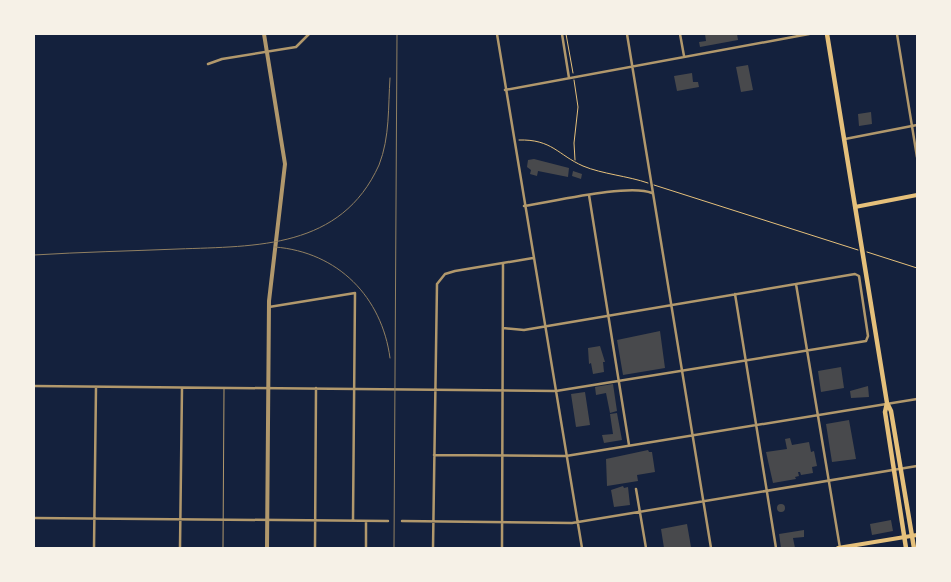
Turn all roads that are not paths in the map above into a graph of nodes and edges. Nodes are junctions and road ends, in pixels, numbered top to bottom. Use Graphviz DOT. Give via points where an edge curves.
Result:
graph roads {
  1 [pos="264,34"];
  2 [pos="309,34"];
  3 [pos="497,34"];
  4 [pos="562,34"];
  5 [pos="627,34"];
  6 [pos="680,34"];
  7 [pos="808,34"];
  8 [pos="827,34"];
  9 [pos="897,34"];
  10 [pos="267,52"];
  11 [pos="684,56"];
  12 [pos="208,64"];
  13 [pos="632,66"];
  14 [pos="569,78"];
  15 [pos="505,90"];
  16 [pos="917,125"];
  17 [pos="912,126"];
  18 [pos="844,139"];
  19 [pos="917,157"];
  20 [pos="652,193"];
  21 [pos="589,195"];
  22 [pos="917,195"];
  23 [pos="524,206"];
  24 [pos="855,208"];
  25 [pos="534,258"];
  26 [pos="503,262"];
  27 [pos="796,284"];
  28 [pos="735,294"];
  29 [pos="671,306"];
  30 [pos="268,307"];
  31 [pos="609,316"];
  32 [pos="546,326"];
  33 [pos="503,328"];
  34 [pos="807,350"];
  35 [pos="746,360"];
  36 [pos="682,370"];
  37 [pos="619,379"];
  38 [pos="34,386"];
  39 [pos="96,387"];
  40 [pos="182,388"];
  41 [pos="224,388"];
  42 [pos="268,388"];
  43 [pos="316,388"];
  44 [pos="354,389"];
  45 [pos="435,390"];
  46 [pos="502,390"];
  47 [pos="556,391"];
  48 [pos="917,399"];
  49 [pos="887,404"];
  50 [pos="819,414"];
  51 [pos="756,425"];
  52 [pos="693,435"];
  53 [pos="629,445"];
  54 [pos="434,456"];
  55 [pos="502,456"];
  56 [pos="566,456"];
  57 [pos="917,466"];
  58 [pos="901,468"];
  59 [pos="893,470"];
  60 [pos="829,481"];
  61 [pos="636,488"];
  62 [pos="766,491"];
  63 [pos="704,501"];
  64 [pos="640,512"];
  65 [pos="34,518"];
  66 [pos="94,518"];
  67 [pos="181,519"];
  68 [pos="224,519"];
  69 [pos="267,519"];
  70 [pos="314,519"];
  71 [pos="353,520"];
  72 [pos="366,521"];
  73 [pos="388,521"];
  74 [pos="402,521"];
  75 [pos="433,521"];
  76 [pos="503,522"];
  77 [pos="578,522"];
  78 [pos="915,535"];
  79 [pos="904,537"];
  80 [pos="94,548"];
  81 [pos="180,548"];
  82 [pos="223,548"];
  83 [pos="267,548"];
  84 [pos="315,548"];
  85 [pos="366,548"];
  86 [pos="433,548"];
  87 [pos="502,548"];
  88 [pos="582,548"];
  89 [pos="646,548"];
  90 [pos="711,548"];
  91 [pos="776,548"];
  92 [pos="839,548"];
  93 [pos="906,548"];
  94 [pos="914,548"];
  1 -- 10 [label="street"];
  2 -- 10 [label="street" via="296,47"];
  3 -- 15 [label="street"];
  4 -- 14 [label="street"];
  5 -- 13 [label="street"];
  6 -- 11 [label="street"];
  7 -- 11 [label="street"];
  8 -- 18 [label="highway"];
  9 -- 17 [label="street"];
  10 -- 12 [label="street"];
  10 -- 30 [label="street" via="285,164"];
  11 -- 13 [label="street"];
  13 -- 14 [label="street"];
  13 -- 20 [label="street"];
  14 -- 15 [label="street"];
  15 -- 23 [label="street"];
  16 -- 17 [label="street"];
  17 -- 18 [label="street"];
  17 -- 19 [label="street"];
  18 -- 24 [label="highway"];
  20 -- 21 [label="street" via="639,190"];
  20 -- 29 [label="street"];
  21 -- 23 [label="street"];
  21 -- 31 [label="street"];
  22 -- 24 [label="main road"];
  23 -- 25 [label="street"];
  24 -- 49 [label="highway"];
  25 -- 26 [label="street"];
  25 -- 32 [label="street"];
  26 -- 33 [label="street"];
  26 -- 45 [label="street" via="445,274 440,279 436,290"];
  27 -- 28 [label="street"];
  27 -- 34 [label="street"];
  27 -- 34 [label="street" via="857,275 868,339"];
  28 -- 29 [label="street"];
  28 -- 35 [label="street"];
  29 -- 31 [label="street"];
  29 -- 36 [label="street"];
  30 -- 42 [label="street"];
  30 -- 44 [label="street" via="355,293"];
  31 -- 32 [label="street"];
  31 -- 37 [label="street"];
  32 -- 33 [label="street" via="524,330"];
  32 -- 47 [label="street"];
  33 -- 46 [label="street"];
  34 -- 35 [label="street"];
  34 -- 50 [label="street"];
  35 -- 36 [label="street"];
  35 -- 51 [label="street"];
  36 -- 37 [label="street"];
  36 -- 52 [label="street"];
  37 -- 47 [label="street"];
  37 -- 53 [label="street"];
  38 -- 39 [label="street"];
  39 -- 40 [label="street"];
  39 -- 66 [label="street"];
  40 -- 41 [label="street"];
  40 -- 67 [label="street"];
  41 -- 42 [label="street"];
  41 -- 68 [label="lane"];
  42 -- 43 [label="street"];
  42 -- 69 [label="street"];
  43 -- 44 [label="street"];
  43 -- 70 [label="street"];
  44 -- 45 [label="street"];
  44 -- 71 [label="street"];
  45 -- 46 [label="street"];
  45 -- 54 [label="street"];
  46 -- 47 [label="street"];
  46 -- 55 [label="street"];
  47 -- 56 [label="street"];
  48 -- 49 [label="street"];
  49 -- 50 [label="street"];
  49 -- 58 [label="highway"];
  49 -- 59 [label="highway" via="885,412"];
  50 -- 51 [label="street"];
  50 -- 60 [label="street"];
  51 -- 52 [label="street"];
  51 -- 62 [label="street"];
  52 -- 53 [label="street"];
  52 -- 63 [label="street"];
  53 -- 56 [label="street"];
  54 -- 55 [label="street"];
  54 -- 75 [label="street"];
  55 -- 56 [label="street"];
  55 -- 76 [label="street"];
  56 -- 77 [label="street"];
  57 -- 58 [label="street"];
  58 -- 59 [label="street"];
  58 -- 78 [label="highway"];
  59 -- 60 [label="street"];
  59 -- 79 [label="highway"];
  60 -- 62 [label="street"];
  60 -- 92 [label="street"];
  61 -- 64 [label="street"];
  62 -- 63 [label="street"];
  62 -- 91 [label="street"];
  63 -- 64 [label="street"];
  63 -- 90 [label="street"];
  64 -- 77 [label="street"];
  64 -- 89 [label="street"];
  65 -- 66 [label="street"];
  66 -- 67 [label="street"];
  66 -- 80 [label="street"];
  67 -- 68 [label="street"];
  67 -- 81 [label="street"];
  68 -- 69 [label="street"];
  68 -- 82 [label="lane"];
  69 -- 70 [label="street"];
  69 -- 83 [label="street"];
  70 -- 71 [label="street"];
  70 -- 84 [label="street"];
  71 -- 72 [label="street"];
  72 -- 73 [label="street"];
  72 -- 85 [label="street"];
  74 -- 75 [label="street"];
  75 -- 76 [label="street"];
  75 -- 86 [label="street"];
  76 -- 77 [label="street"];
  76 -- 87 [label="street"];
  77 -- 88 [label="street"];
  78 -- 79 [label="main road"];
  78 -- 94 [label="highway"];
  79 -- 92 [label="main road"];
  79 -- 93 [label="highway"];
}
